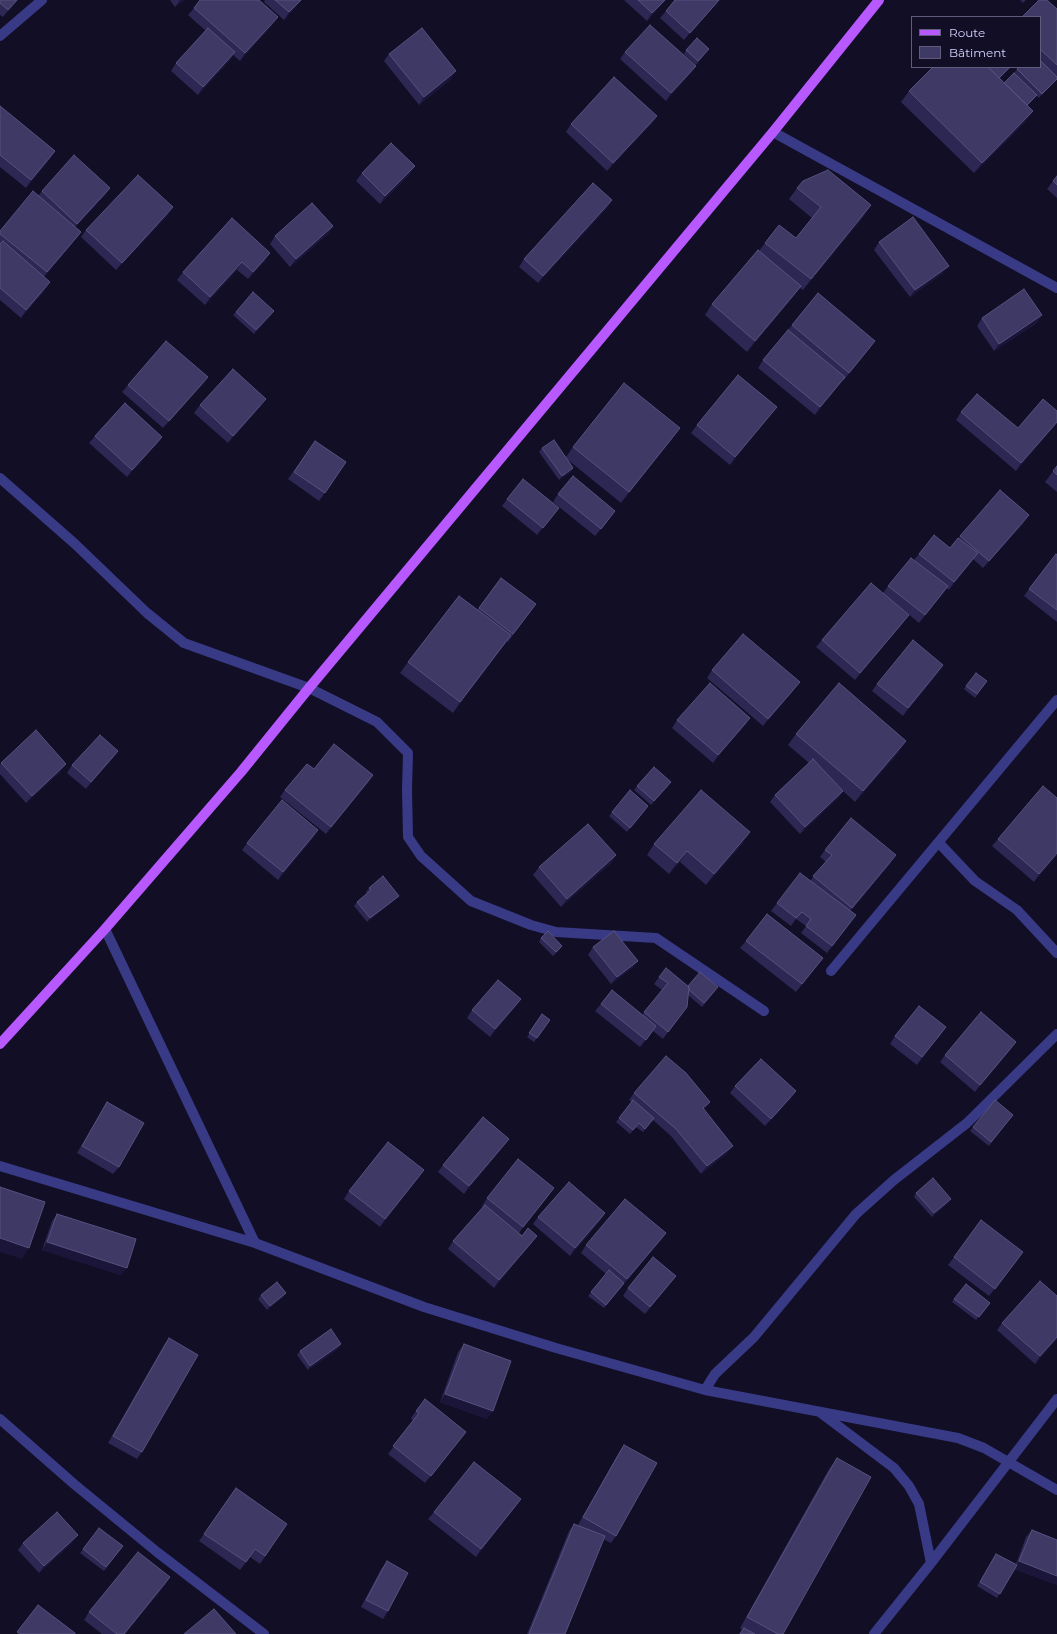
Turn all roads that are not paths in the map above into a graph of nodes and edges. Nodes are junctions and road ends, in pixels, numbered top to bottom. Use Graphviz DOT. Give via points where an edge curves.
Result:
graph roads {
  1 [pos="42,0"];
  2 [pos="879,0"];
  3 [pos="0,36"];
  4 [pos="773,132"];
  5 [pos="1057,288"];
  6 [pos="0,478"];
  7 [pos="309,688"];
  8 [pos="1057,700"];
  9 [pos="939,842"];
  10 [pos="105,929"];
  11 [pos="1057,953"];
  12 [pos="831,971"];
  13 [pos="764,1011"];
  14 [pos="1057,1034"];
  15 [pos="0,1044"];
  16 [pos="0,1166"];
  17 [pos="255,1243"];
  18 [pos="705,1390"];
  19 [pos="1057,1399"];
  20 [pos="820,1412"];
  21 [pos="0,1419"];
  22 [pos="1010,1462"];
  23 [pos="1057,1490"];
  24 [pos="931,1563"];
  25 [pos="264,1634"];
  26 [pos="874,1634"];
  1 -- 3 [label="street"];
  2 -- 4 [label="main road"];
  4 -- 5 [label="street"];
  4 -- 7 [label="main road"];
  6 -- 7 [label="street" via="74,543 147,613 184,643"];
  7 -- 10 [label="main road" via="241,772"];
  7 -- 13 [label="street" via="376,722 408,753 408,837 421,856 471,901 556,932 656,938"];
  8 -- 9 [label="street"];
  9 -- 11 [label="street" via="975,881 1017,910"];
  9 -- 12 [label="street"];
  10 -- 15 [label="main road"];
  10 -- 17 [label="street"];
  14 -- 18 [label="street" via="967,1123 894,1180 856,1214 754,1337 715,1374"];
  16 -- 17 [label="street"];
  17 -- 18 [label="street" via="424,1307"];
  18 -- 20 [label="street"];
  19 -- 22 [label="street"];
  20 -- 22 [label="street" via="958,1438"];
  20 -- 24 [label="street" via="894,1468 909,1486 919,1504"];
  21 -- 25 [label="street" via="157,1552"];
  22 -- 23 [label="street"];
  22 -- 24 [label="street"];
  24 -- 26 [label="street"];
}
